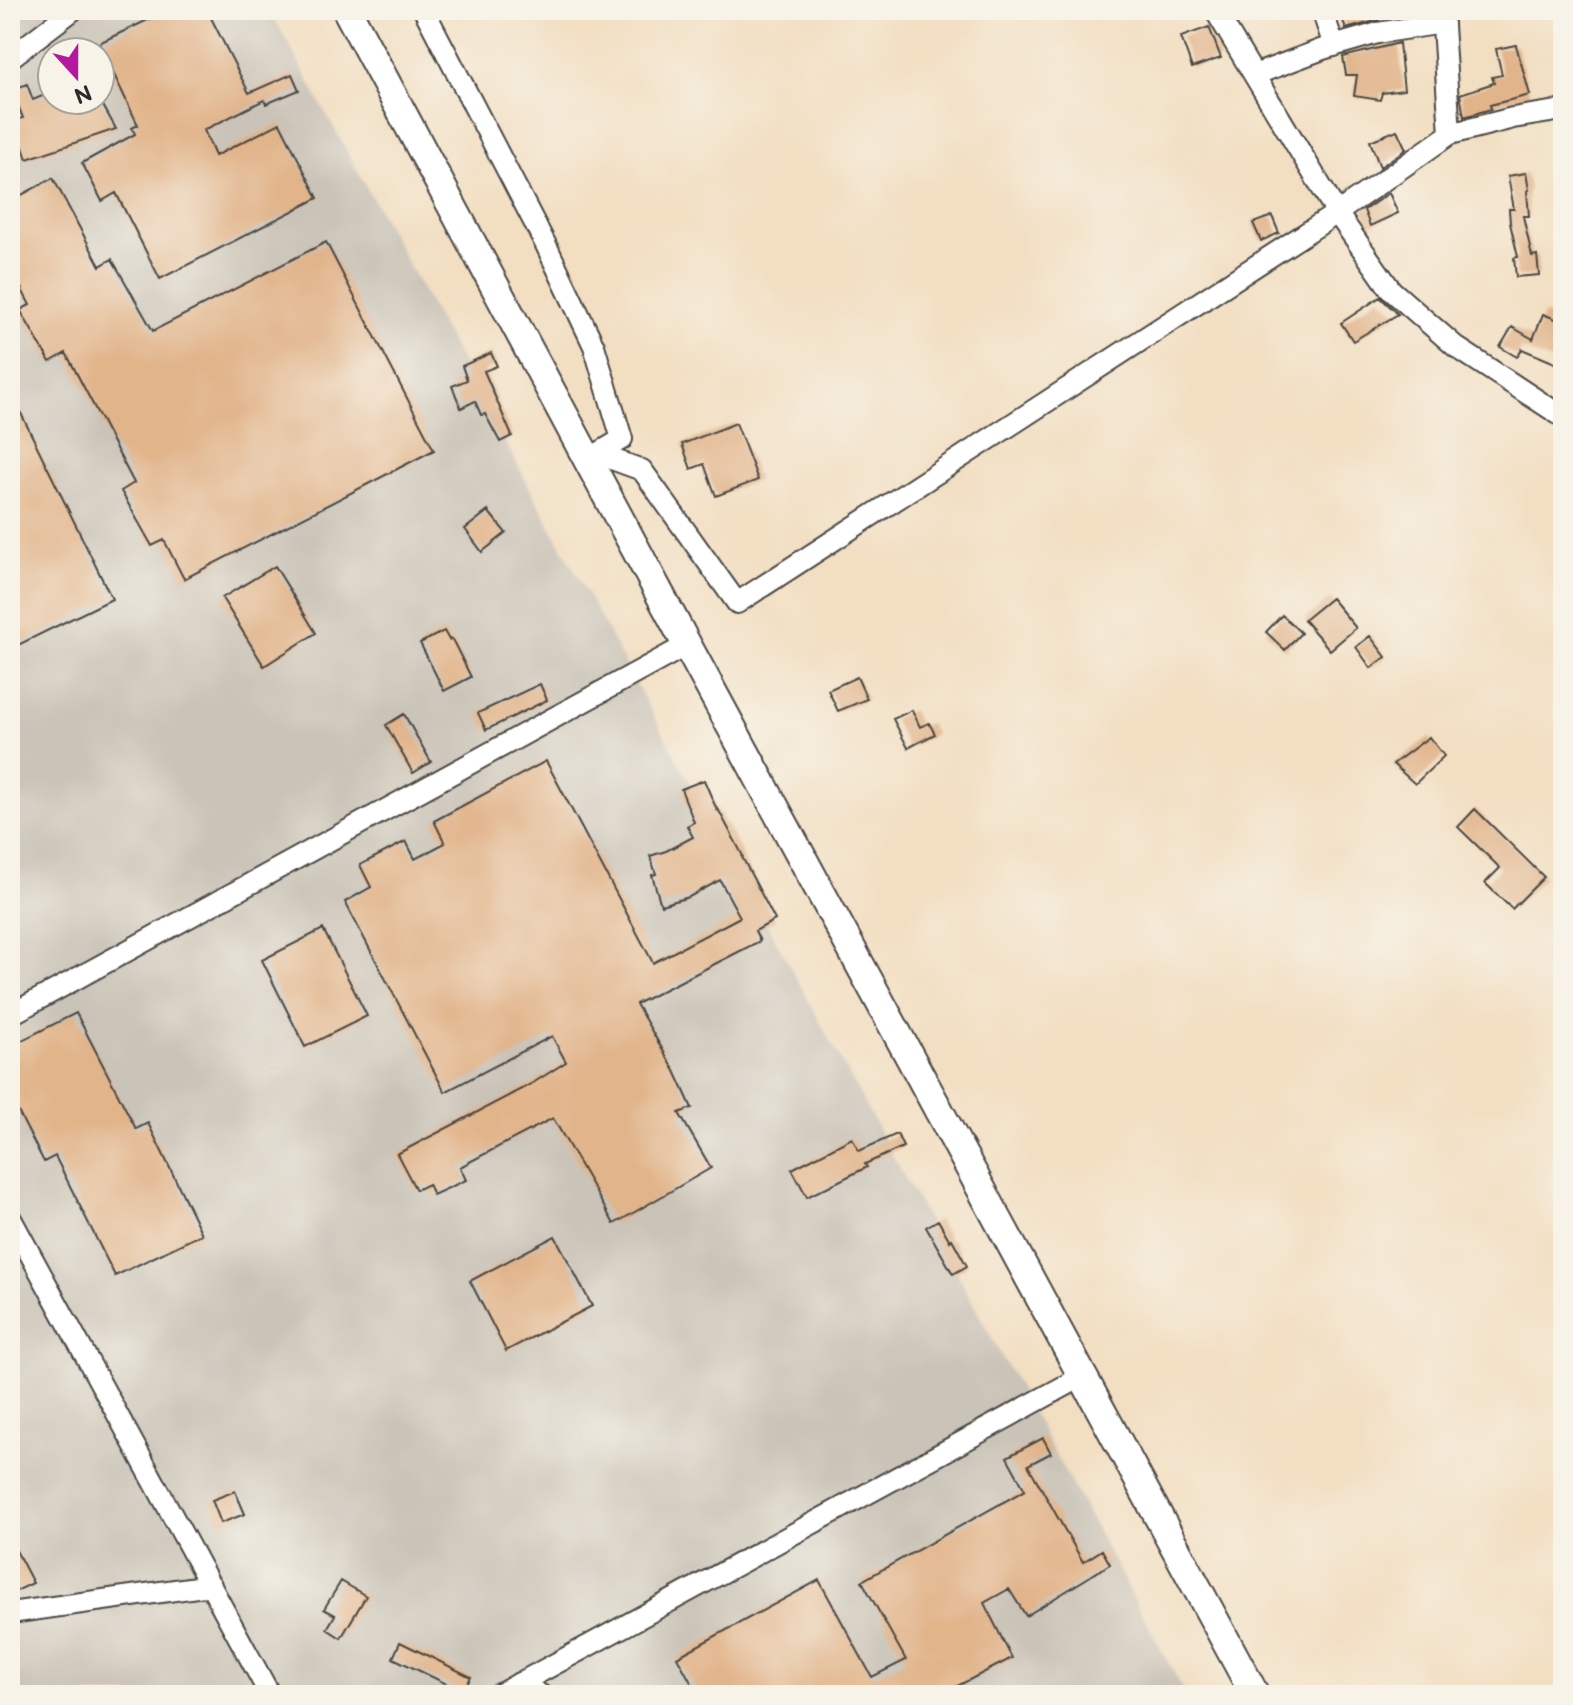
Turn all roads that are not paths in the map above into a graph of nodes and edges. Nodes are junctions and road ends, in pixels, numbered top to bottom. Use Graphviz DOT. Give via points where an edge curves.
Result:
graph roads {
  1 [pos="73,10"];
  2 [pos="347,10"];
  3 [pos="424,10"];
  4 [pos="1215,10"];
  5 [pos="1322,10"];
  6 [pos="1443,17"];
  7 [pos="1334,46"];
  8 [pos="10,58"];
  9 [pos="1254,75"];
  10 [pos="1563,110"];
  11 [pos="1450,134"];
  12 [pos="1337,213"];
  13 [pos="1563,417"];
  14 [pos="587,459"];
  15 [pos="687,645"];
  16 [pos="10,1015"];
  17 [pos="10,1217"];
  18 [pos="1083,1376"];
  19 [pos="211,1585"];
  20 [pos="10,1613"];
  21 [pos="519,1683"];
  22 [pos="270,1695"];
  23 [pos="498,1695"];
  24 [pos="541,1695"];
  25 [pos="1255,1695"];
  1 -- 8 [label="street"];
  2 -- 14 [label="street"];
  3 -- 14 [label="street" via="594,346 622,439"];
  4 -- 9 [label="street"];
  5 -- 7 [label="street"];
  6 -- 7 [label="street"];
  6 -- 11 [label="street"];
  7 -- 9 [label="street"];
  9 -- 12 [label="street"];
  10 -- 11 [label="street"];
  11 -- 12 [label="street"];
  12 -- 13 [label="street" via="1391,290 1456,347"];
  12 -- 14 [label="street" via="737,603 642,470 609,458"];
  14 -- 15 [label="street"];
  15 -- 16 [label="street"];
  15 -- 18 [label="street"];
  17 -- 19 [label="street"];
  18 -- 21 [label="street"];
  18 -- 25 [label="street"];
  19 -- 20 [label="street"];
  19 -- 22 [label="street"];
  21 -- 23 [label="street"];
  21 -- 24 [label="street"];
}
